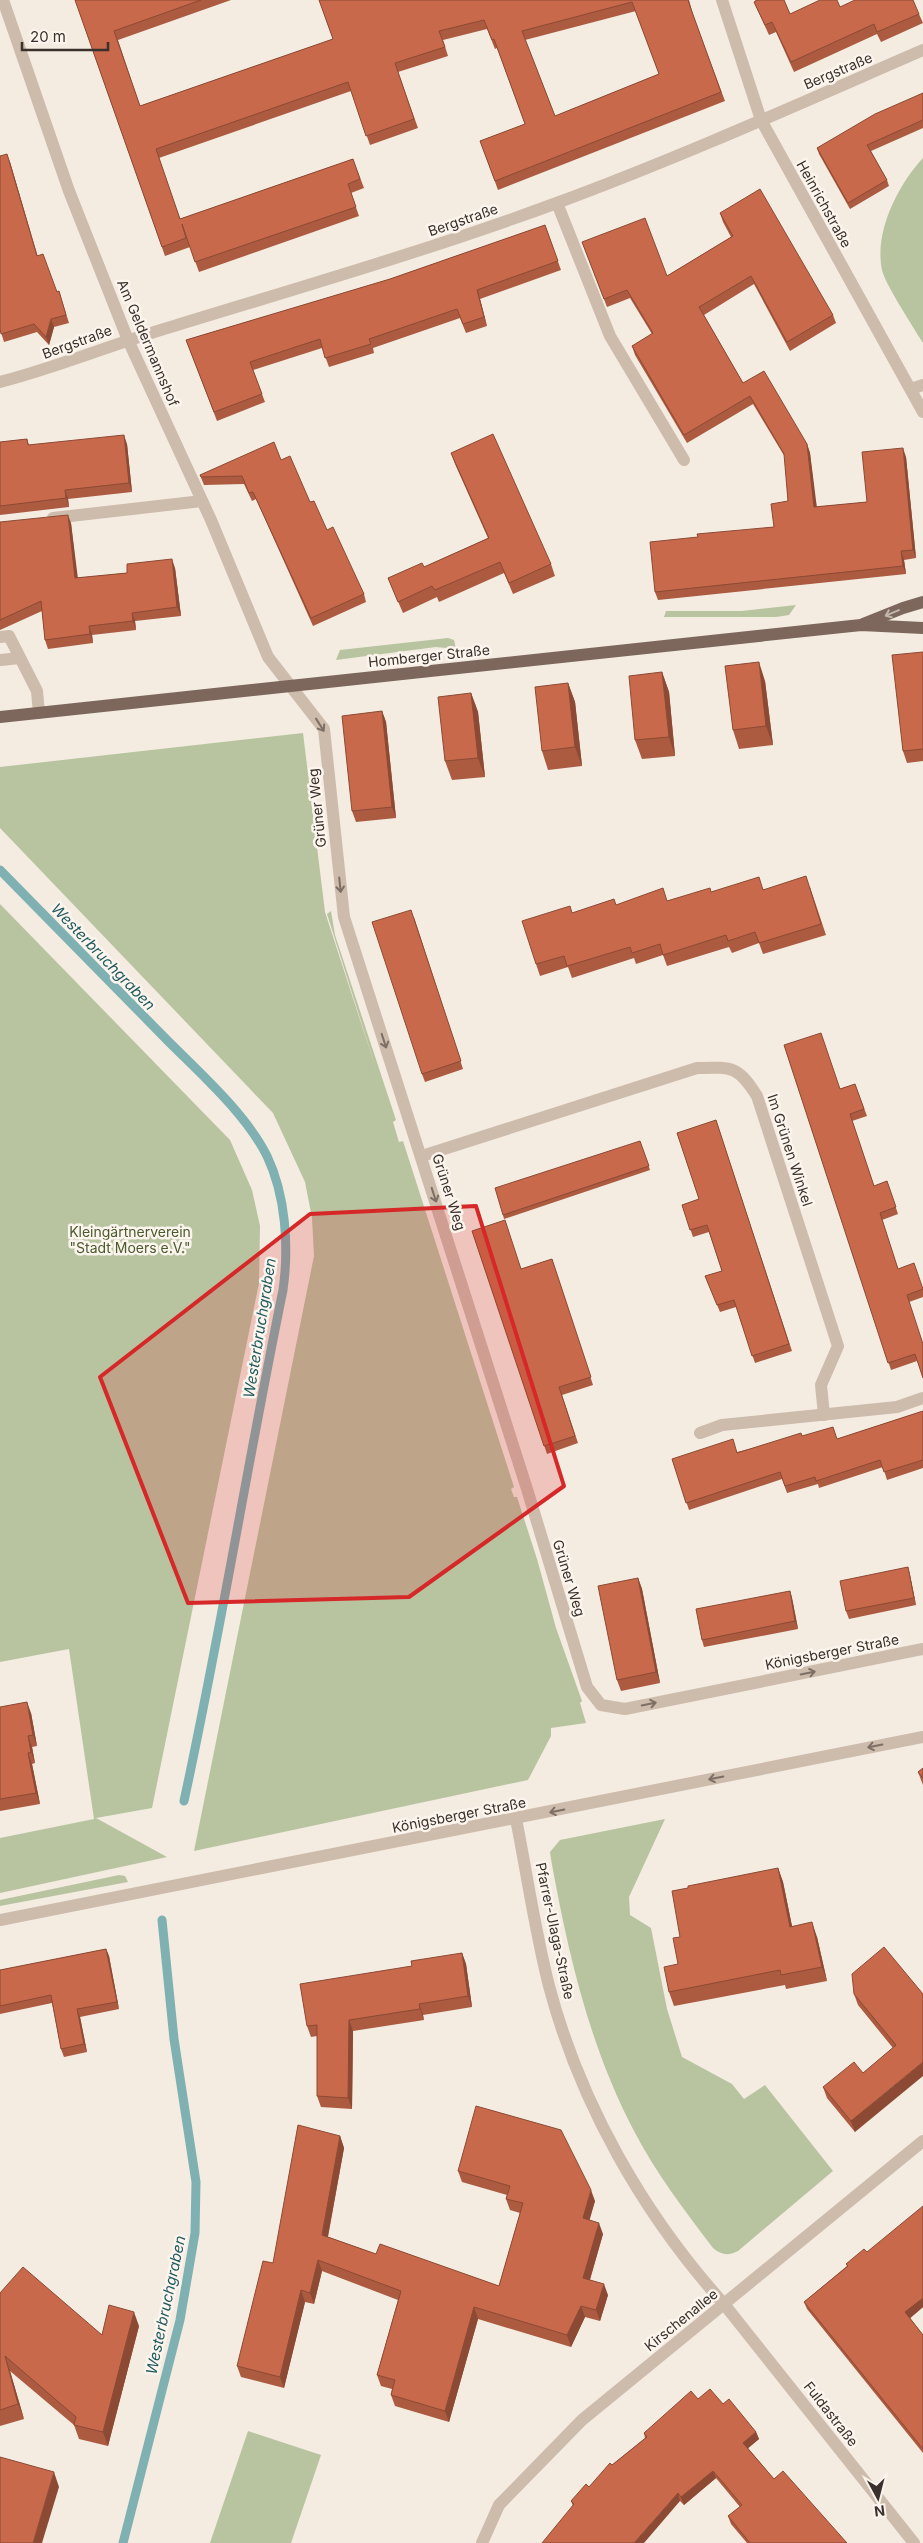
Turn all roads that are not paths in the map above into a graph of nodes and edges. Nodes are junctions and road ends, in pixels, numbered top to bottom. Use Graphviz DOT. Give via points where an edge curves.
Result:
graph roads {
  1 [pos="3,0"];
  2 [pos="722,0"];
  3 [pos="923,50"];
  4 [pos="761,120"];
  5 [pos="557,203"];
  6 [pos="128,340"];
  7 [pos="0,382"];
  8 [pos="917,387"];
  9 [pos="922,409"];
  10 [pos="684,460"];
  11 [pos="202,501"];
  12 [pos="38,519"];
  13 [pos="923,602"];
  14 [pos="861,625"];
  15 [pos="923,628"];
  16 [pos="0,637"];
  17 [pos="19,658"];
  18 [pos="1,660"];
  19 [pos="291,686"];
  20 [pos="39,713"];
  21 [pos="0,717"];
  22 [pos="422,1156"];
  23 [pos="923,1398"];
  24 [pos="824,1414"];
  25 [pos="700,1433"];
  26 [pos="923,1649"];
  27 [pos="601,1706"];
  28 [pos="923,1737"];
  29 [pos="516,1819"];
  30 [pos="0,1920"];
  31 [pos="923,2140"];
  32 [pos="724,2304"];
  33 [pos="482,2543"];
  34 [pos="914,2543"];
  1 -- 6 [label="street, Am Geldermannshof" via="69,191"];
  2 -- 4 [label="street, Heinrichstraße"];
  3 -- 4 [label="street, Bergstraße"];
  4 -- 5 [label="street, Bergstraße"];
  4 -- 8 [label="street, Heinrichstraße" via="866,312"];
  5 -- 6 [label="street, Bergstraße" via="448,241"];
  5 -- 10 [label="street" via="610,336"];
  6 -- 7 [label="street, Bergstraße" via="39,372"];
  6 -- 11 [label="street, Am Geldermannshof"];
  8 -- 9 [label="street, Heinrichstraße"];
  11 -- 12 [label="street"];
  11 -- 19 [label="street, Am Geldermannshof" via="268,657"];
  13 -- 14 [label="main road, Homberger Straße, one-way"];
  14 -- 15 [label="main road, Homberger Straße"];
  14 -- 19 [label="main road, Homberger Straße"];
  16 -- 17 [label="street" via="10,636"];
  17 -- 18 [label="street"];
  17 -- 20 [label="street" via="37,691"];
  19 -- 20 [label="main road, Homberger Straße"];
  19 -- 22 [label="street, Grüner Weg, one-way" via="324,729 344,917"];
  20 -- 21 [label="main road, Homberger Straße"];
  22 -- 24 [label="street, Im Grünen Winkel" via="698,1068 725,1067 744,1076 757,1096 838,1346 822,1385"];
  22 -- 27 [label="street, Grüner Weg, one-way" via="587,1687"];
  23 -- 24 [label="street" via="897,1407"];
  24 -- 25 [label="street" via="722,1425"];
  27 -- 26 [label="street, Königsberger Straße, one-way" via="625,1709"];
  28 -- 29 [label="street, Königsberger Straße, one-way"];
  29 -- 30 [label="street, Königsberger Straße"];
  29 -- 32 [label="street, Pfarrer-Ulaga-Straße" via="549,1986 580,2078 613,2146 649,2208"];
  31 -- 32 [label="street, Kirschenallee"];
  32 -- 33 [label="street, Kirschenallee" via="582,2420 499,2505"];
  32 -- 34 [label="street, Fuldastraße"];
}
